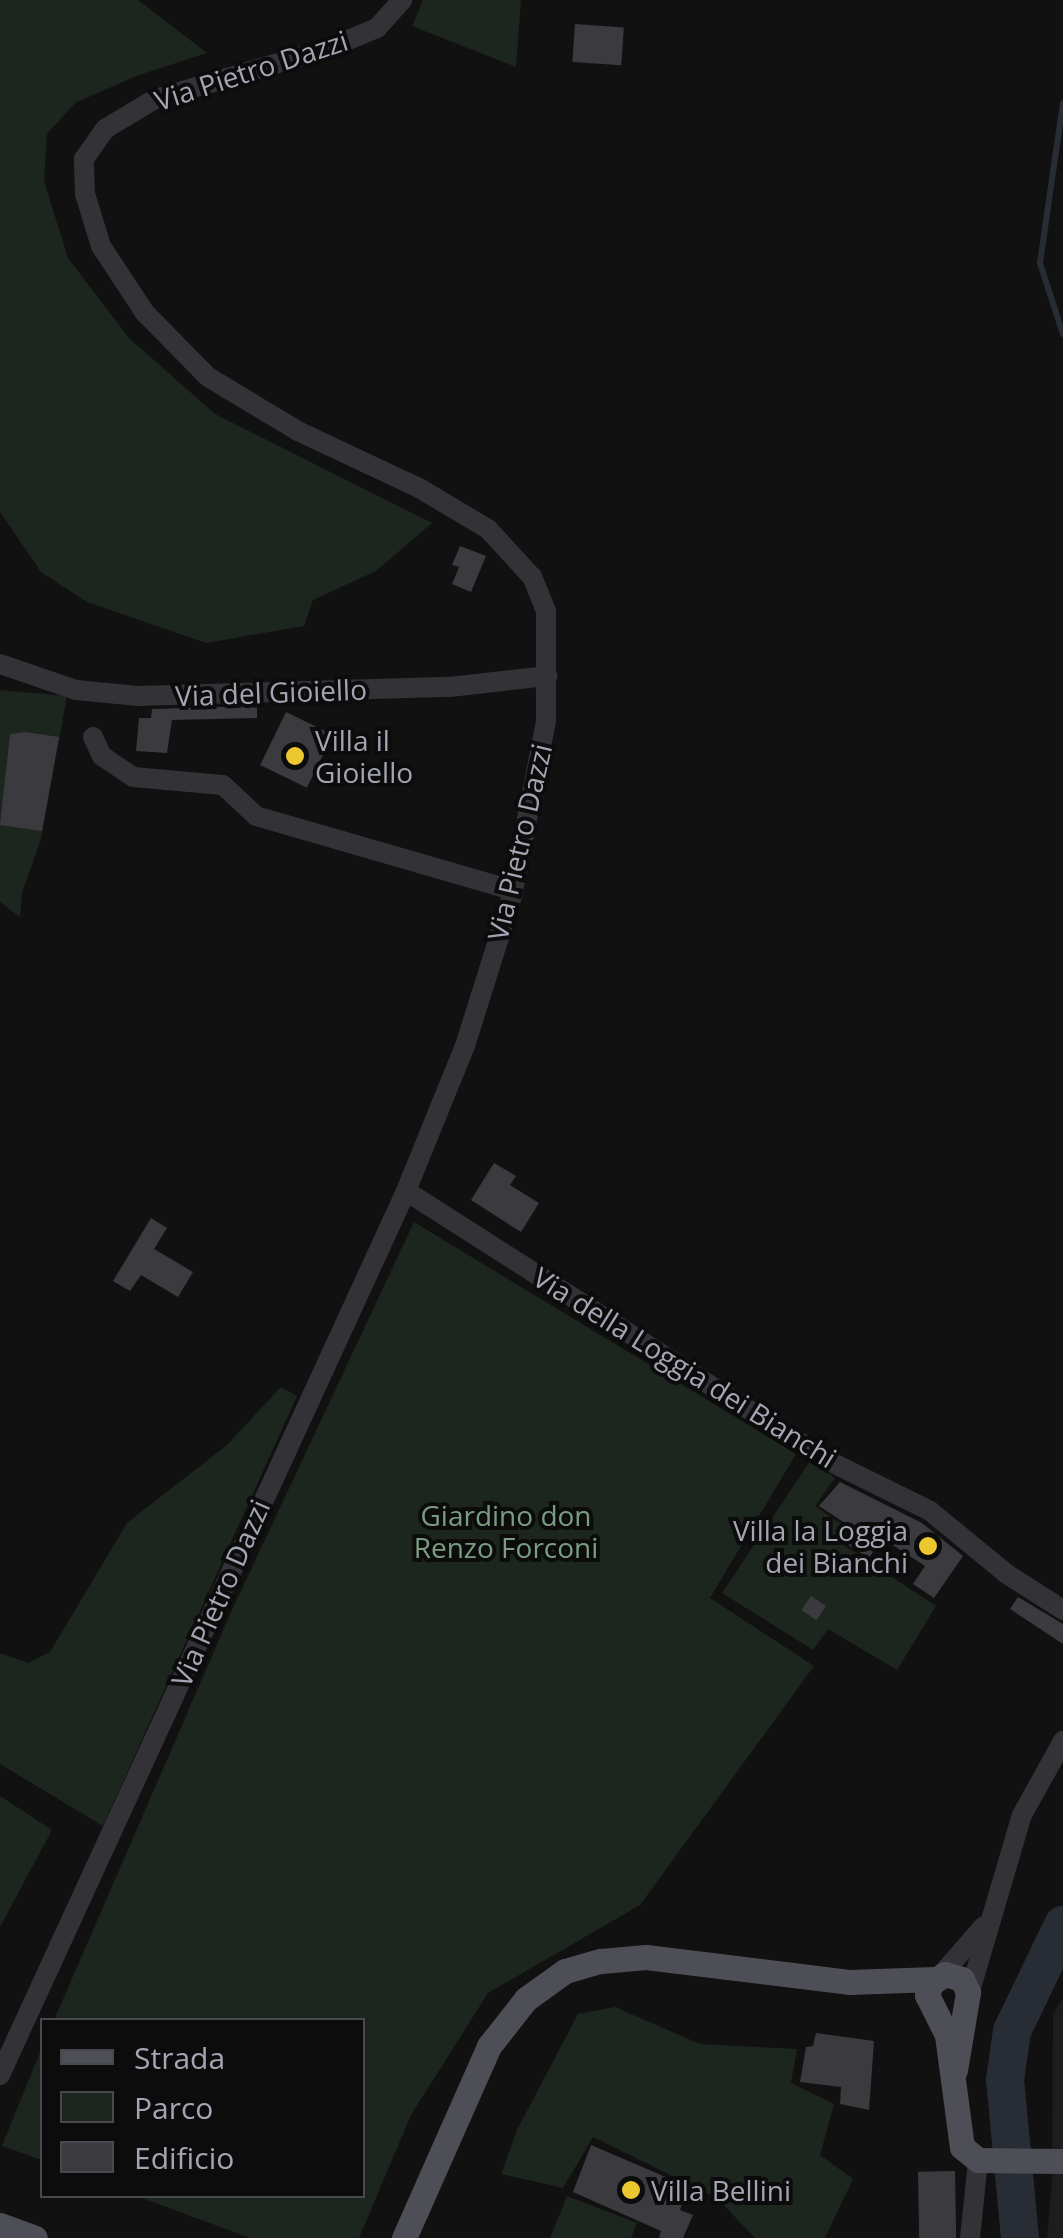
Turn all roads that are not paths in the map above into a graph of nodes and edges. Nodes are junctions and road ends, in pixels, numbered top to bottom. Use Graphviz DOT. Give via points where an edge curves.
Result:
graph roads {
  1 [pos="402,0"];
  2 [pos="0,664"];
  3 [pos="547,676"];
  4 [pos="93,737"];
  5 [pos="513,890"];
  6 [pos="406,1190"];
  7 [pos="1063,1610"];
  8 [pos="1063,1741"];
  9 [pos="995,1908"];
  10 [pos="938,1977"];
  11 [pos="850,1982"];
  12 [pos="967,2001"];
  13 [pos="935,2010"];
  14 [pos="955,2070"];
  15 [pos="0,2075"];
  16 [pos="1055,2160"];
  17 [pos="982,2161"];
  18 [pos="0,2225"];
  19 [pos="35,2238"];
  20 [pos="404,2238"];
  21 [pos="970,2238"];
  1 -- 3 [label="street, Via Pietro Dazzi" via="377,28 155,99 105,129 84,159 85,194 102,246 145,313 208,378 488,529 532,577 546,611"];
  2 -- 3 [label="street, Via del Gioiello" via="76,690 138,696 450,687"];
  3 -- 5 [label="street, Via Pietro Dazzi" via="546,721"];
  4 -- 5 [label="street" via="102,756 133,777 223,785 256,816"];
  5 -- 6 [label="street, Via Pietro Dazzi" via="465,1046"];
  6 -- 7 [label="street, Via della Loggia dei Bianchi" via="830,1461 930,1511"];
  6 -- 15 [label="street, Via Pietro Dazzi"];
  8 -- 9 [label="street" via="1022,1814"];
  9 -- 10 [label="street" via="974,1943"];
  9 -- 12 [label="street"];
  10 -- 11 [label="main road"];
  10 -- 12 [label="main road" via="962,1980"];
  10 -- 13 [label="main road" via="927,1994"];
  11 -- 13 [label="main road"];
  11 -- 20 [label="main road" via="646,1957 587,1964 545,1983 489,2046"];
  12 -- 13 [label="main road" via="951,2015"];
  12 -- 14 [label="main road"];
  13 -- 14 [label="main road"];
  14 -- 17 [label="main road" via="959,2140 968,2156"];
  16 -- 17 [label="main road"];
  17 -- 21 [label="street"];
  18 -- 19 [label="main road"];
}
